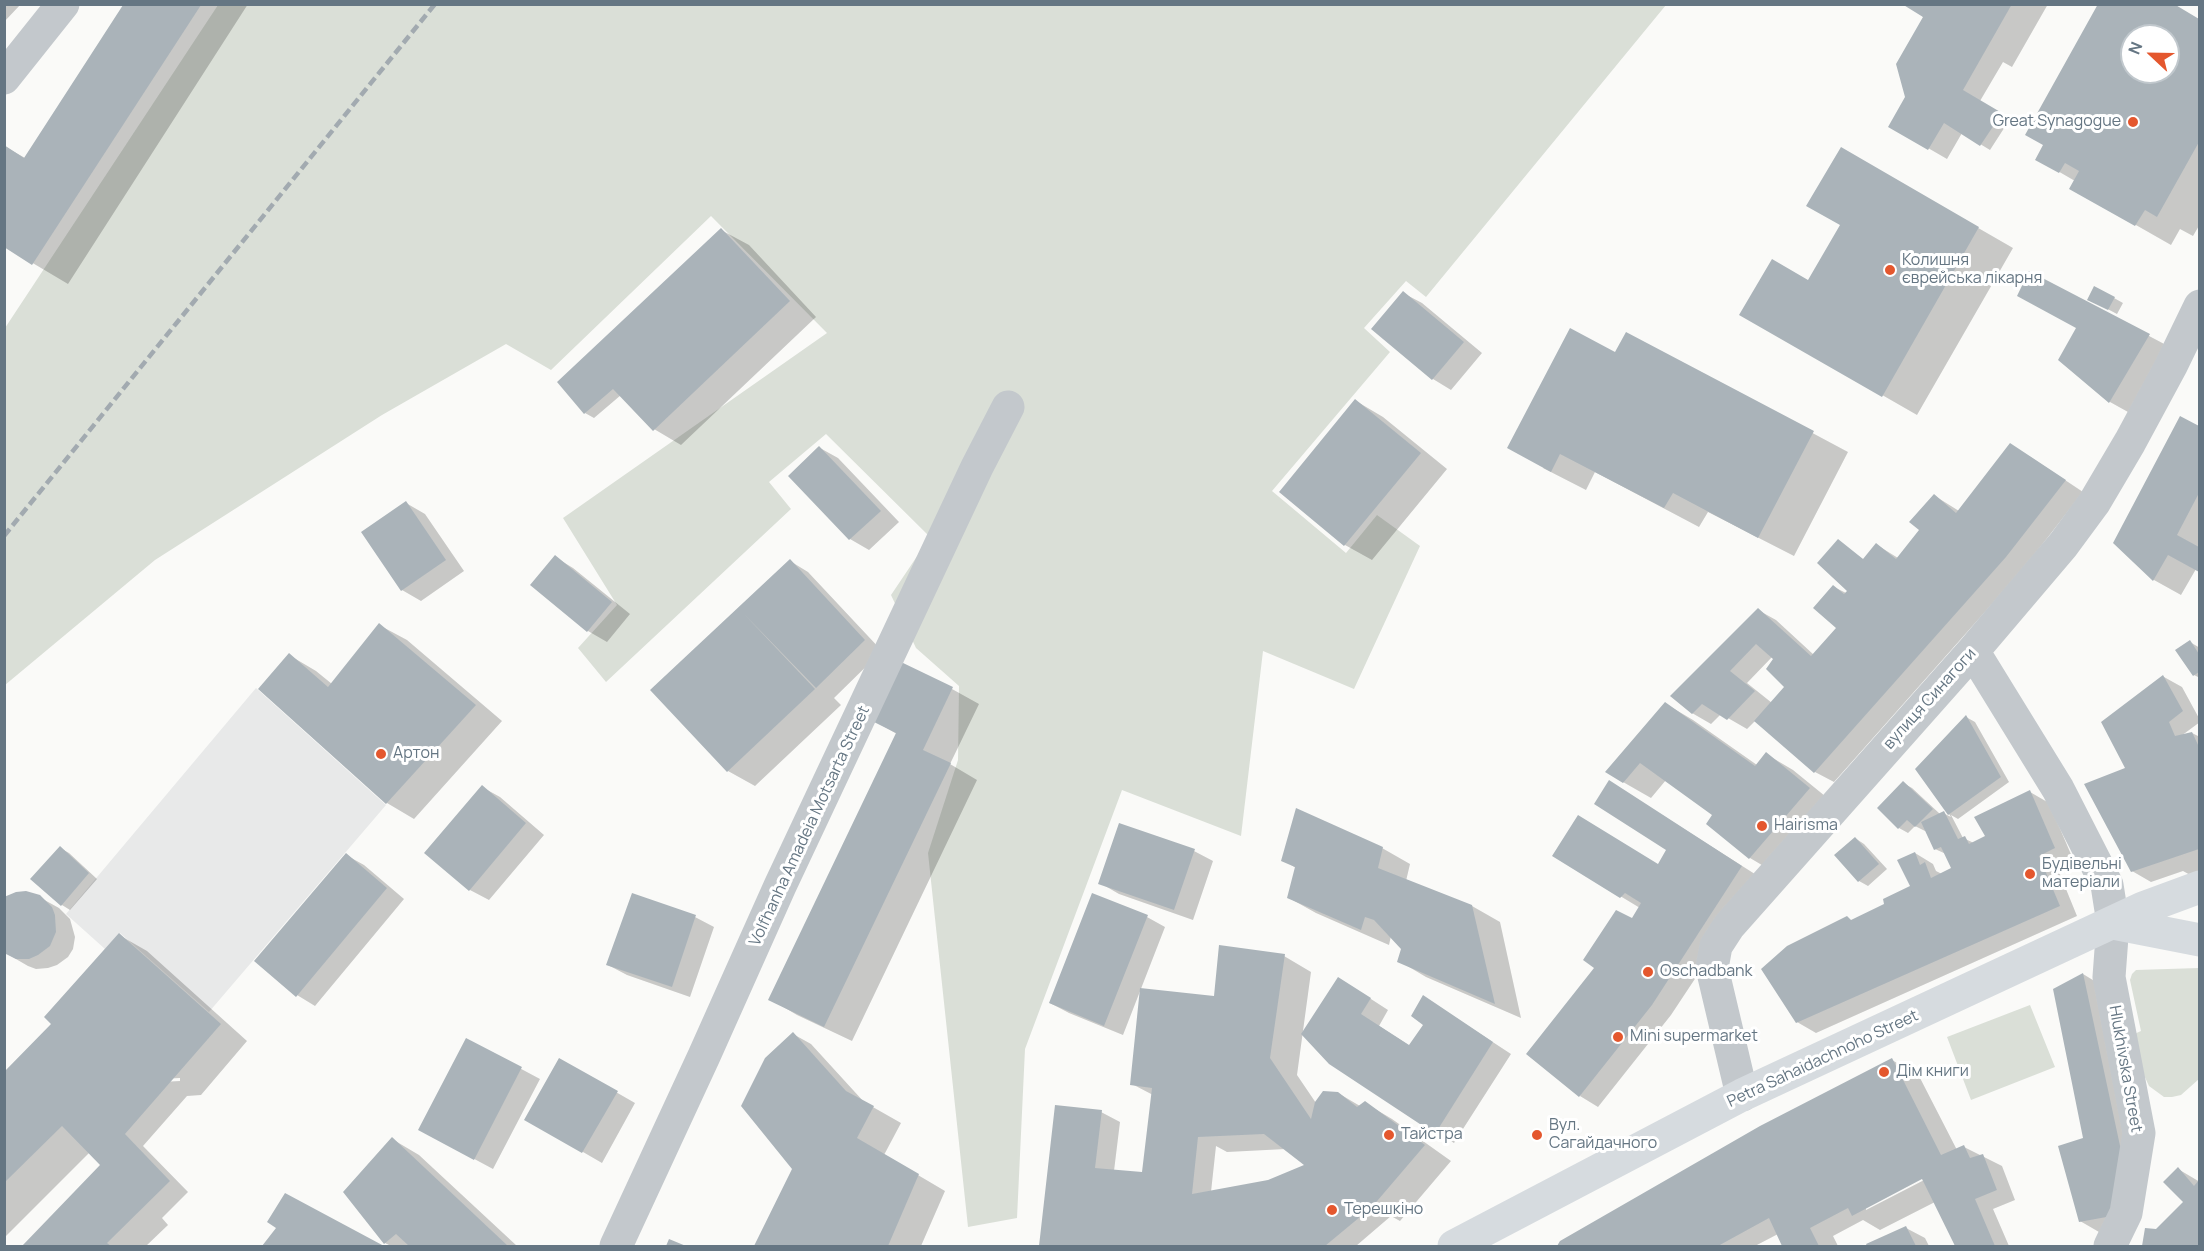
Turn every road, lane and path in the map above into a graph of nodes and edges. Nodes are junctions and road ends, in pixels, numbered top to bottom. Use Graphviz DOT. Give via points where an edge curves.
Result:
graph roads {
  1 [pos="63,4"];
  2 [pos="4,78"];
  3 [pos="2199,306"];
  4 [pos="1008,407"];
  5 [pos="1973,651"];
  6 [pos="2199,887"];
  7 [pos="2113,923"];
  8 [pos="2199,940"];
  9 [pos="1742,1095"];
  10 [pos="616,1246"];
  11 [pos="1454,1246"];
  12 [pos="2110,1246"];
  1 -- 2 [label="street"];
  3 -- 5 [label="street, вулиця Синагоги" via="2171,366 2094,503"];
  4 -- 10 [label="street, Volfhanha Amadeia Motsarta Street" via="976,467 785,875"];
  5 -- 7 [label="street, Hlukhivska Street" via="2058,789 2108,885"];
  5 -- 9 [label="street, вулиця Синагоги" via="1729,926 1716,946 1712,968"];
  6 -- 7 [label="main road, Petra Sahaidachnoho Street"];
  7 -- 8 [label="main road"];
  7 -- 9 [label="main road, Petra Sahaidachnoho Street"];
  7 -- 12 [label="street, Hlukhivska Street" via="2109,977 2139,1133 2126,1213"];
  9 -- 11 [label="main road, Petra Sahaidachnoho Street"];
}
